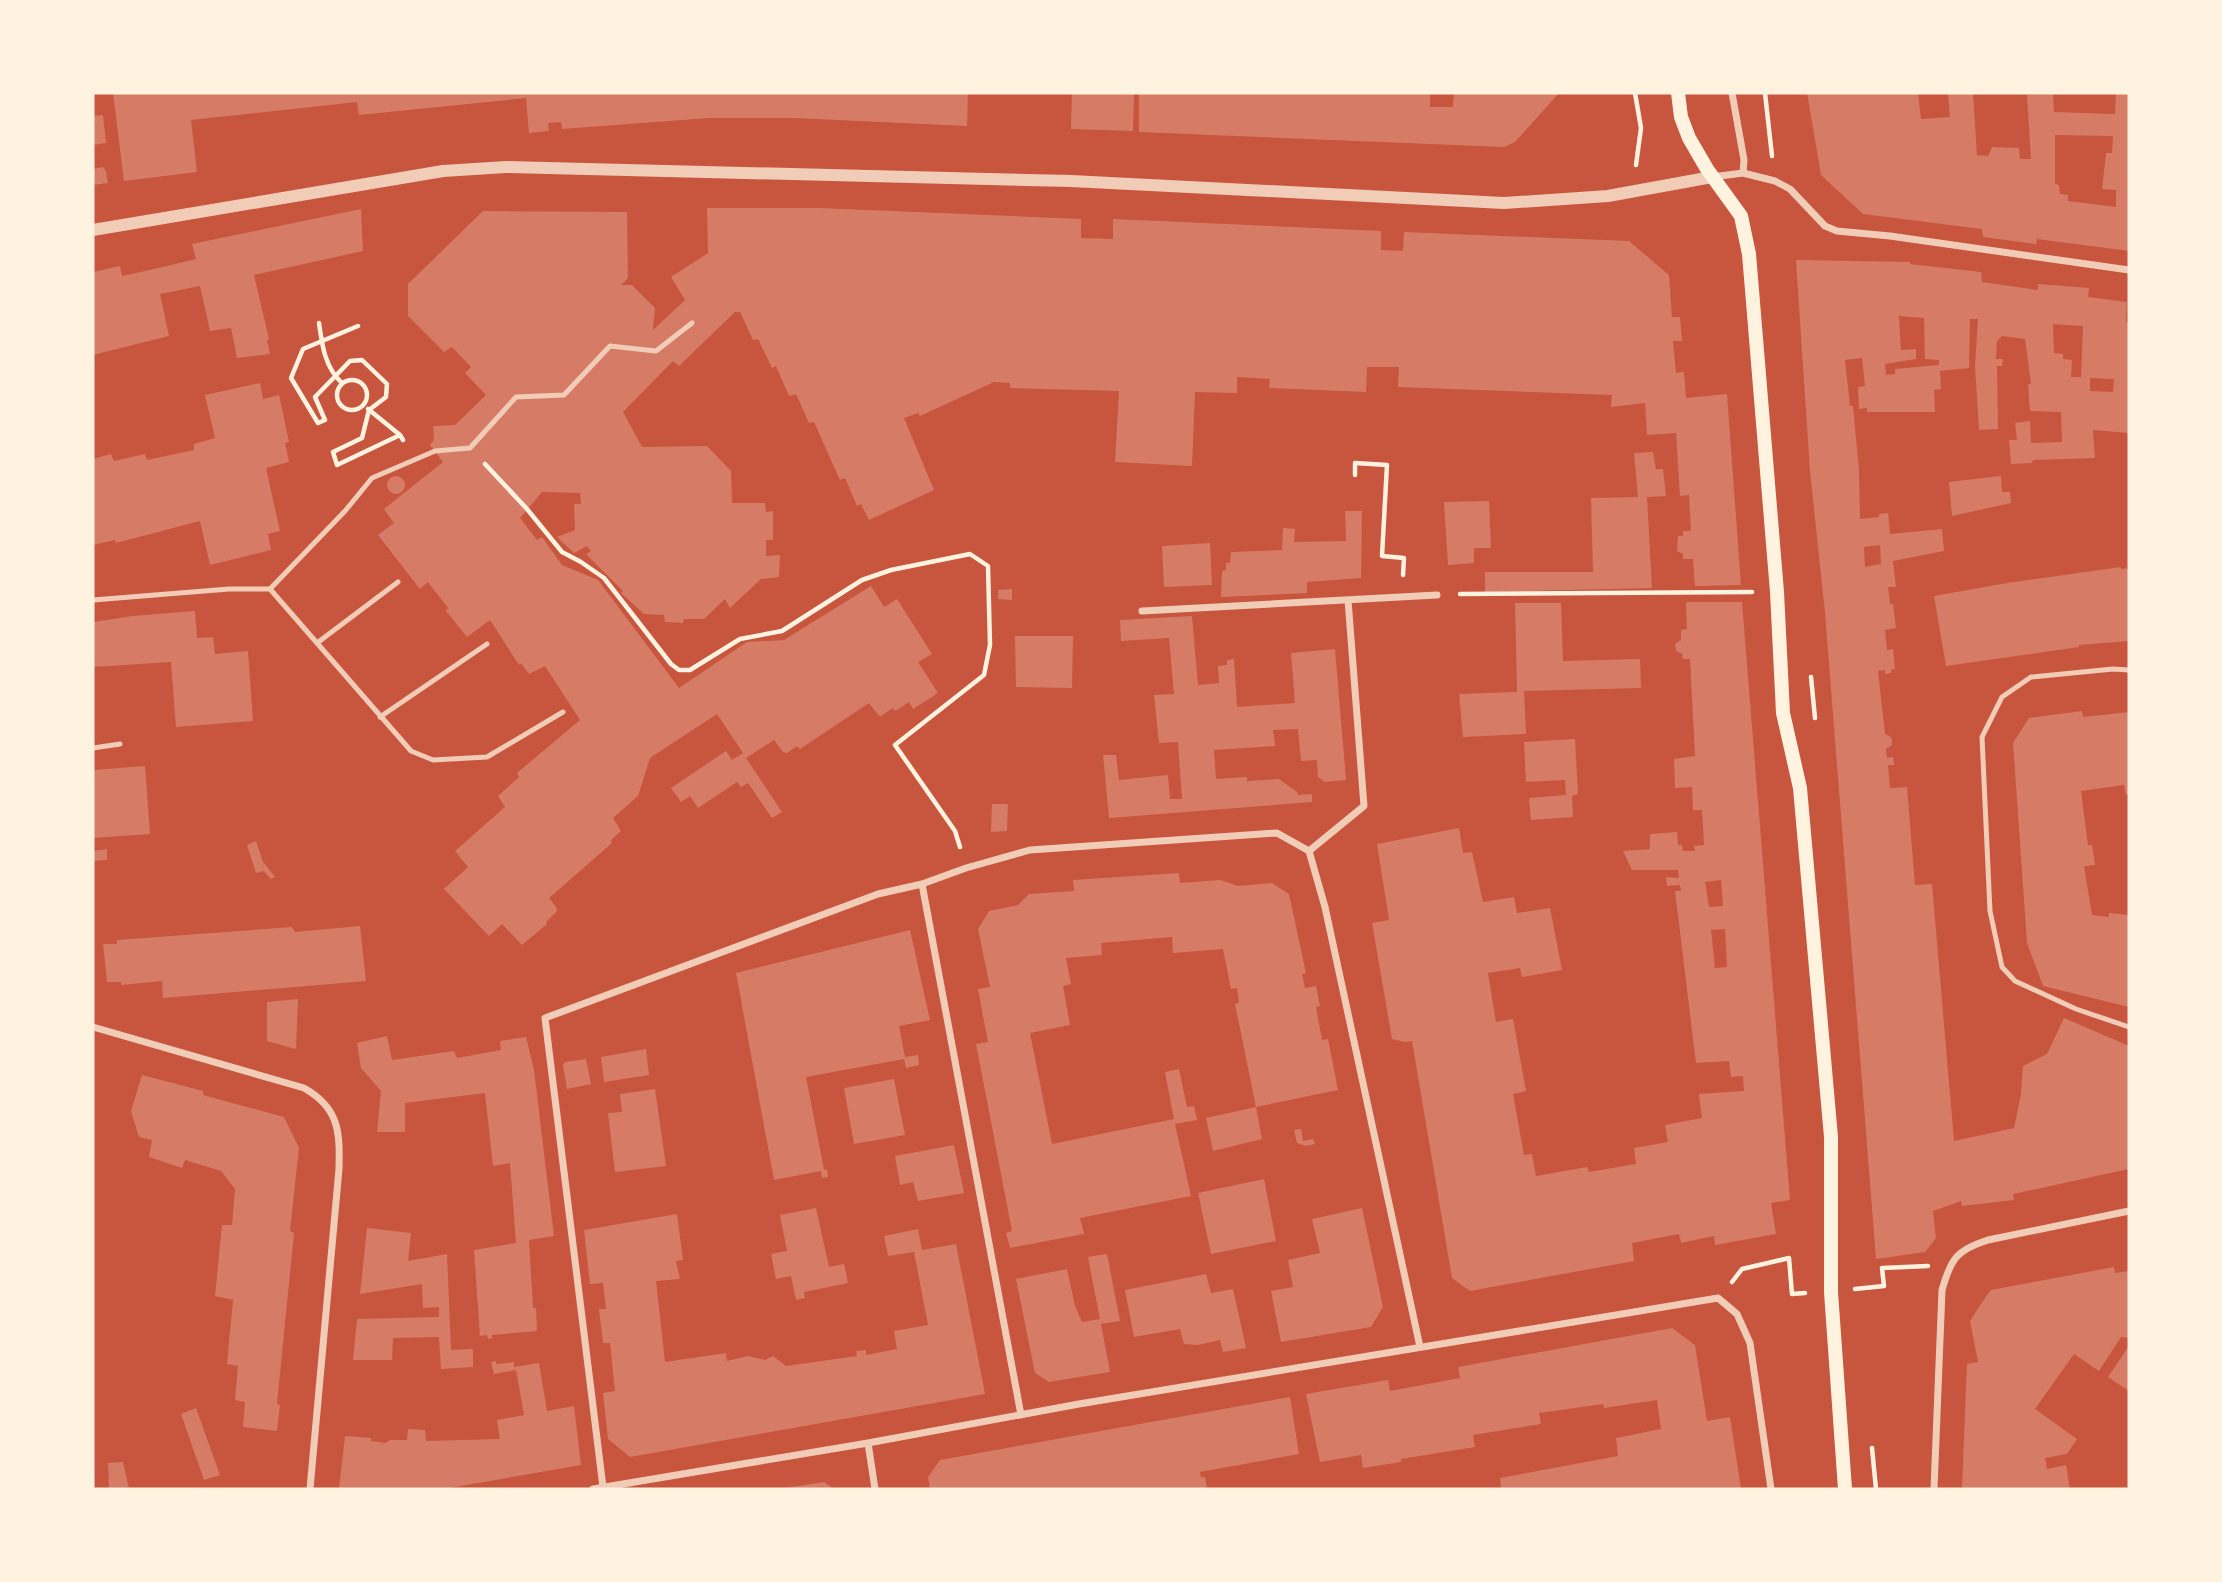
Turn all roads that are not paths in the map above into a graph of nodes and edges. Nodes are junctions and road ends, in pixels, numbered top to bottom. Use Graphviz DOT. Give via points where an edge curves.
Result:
graph roads {
  1 [pos="1678,93"];
  2 [pos="1732,93"];
  3 [pos="1743,173"];
  4 [pos="1712,177"];
  5 [pos="93,230"];
  6 [pos="2129,270"];
  7 [pos="692,323"];
  8 [pos="398,582"];
  9 [pos="270,589"];
  10 [pos="1437,595"];
  11 [pos="93,600"];
  12 [pos="1348,600"];
  13 [pos="1142,611"];
  14 [pos="317,643"];
  15 [pos="487,643"];
  16 [pos="2129,670"];
  17 [pos="563,712"];
  18 [pos="380,717"];
  19 [pos="120,744"];
  20 [pos="93,748"];
  21 [pos="1309,851"];
  22 [pos="922,884"];
  23 [pos="93,1027"];
  24 [pos="2129,1027"];
  25 [pos="2129,1211"];
  26 [pos="1420,1347"];
  27 [pos="1021,1415"];
  28 [pos="868,1443"];
  29 [pos="603,1487"];
  30 [pos="310,1489"];
  31 [pos="593,1489"];
  32 [pos="875,1489"];
  33 [pos="1771,1489"];
  34 [pos="1845,1489"];
  35 [pos="1934,1489"];
  1 -- 4 [label="main road" via="1689,138"];
  2 -- 3 [label="street"];
  3 -- 4 [label="street"];
  3 -- 6 [label="street" via="1790,189 1825,226 1837,231"];
  4 -- 5 [label="street" via="1608,196 1504,203 1071,181 506,167 443,171"];
  4 -- 34 [label="main road" via="1741,216 1749,254 1783,713 1800,788 1831,1137 1831,1292"];
  7 -- 9 [label="lane" via="656,351 610,346 564,395 516,397 470,448 435,451 372,478"];
  8 -- 14 [label="lane"];
  9 -- 11 [label="lane"];
  9 -- 14 [label="lane"];
  10 -- 12 [label="street"];
  12 -- 13 [label="street"];
  12 -- 21 [label="street" via="1364,806"];
  14 -- 18 [label="lane"];
  15 -- 18 [label="lane"];
  16 -- 24 [label="lane" via="2031,677 2002,696 1982,737 1990,911 2002,967 2015,981"];
  17 -- 18 [label="lane" via="487,757 460,760 433,760 411,751"];
  19 -- 20 [label="lane"];
  21 -- 22 [label="street" via="1277,833 1030,850"];
  21 -- 26 [label="street"];
  22 -- 27 [label="street"];
  22 -- 29 [label="street" via="878,894 545,1017"];
  23 -- 30 [label="street" via="304,1088 321,1098 332,1113 339,1131 339,1169"];
  25 -- 35 [label="street" via="1988,1240 1955,1256 1942,1290"];
  26 -- 27 [label="street"];
  26 -- 33 [label="street" via="1718,1298 1737,1314 1750,1343"];
  27 -- 28 [label="street"];
  28 -- 29 [label="street"];
  28 -- 32 [label="street"];
  29 -- 31 [label="street"];
}
